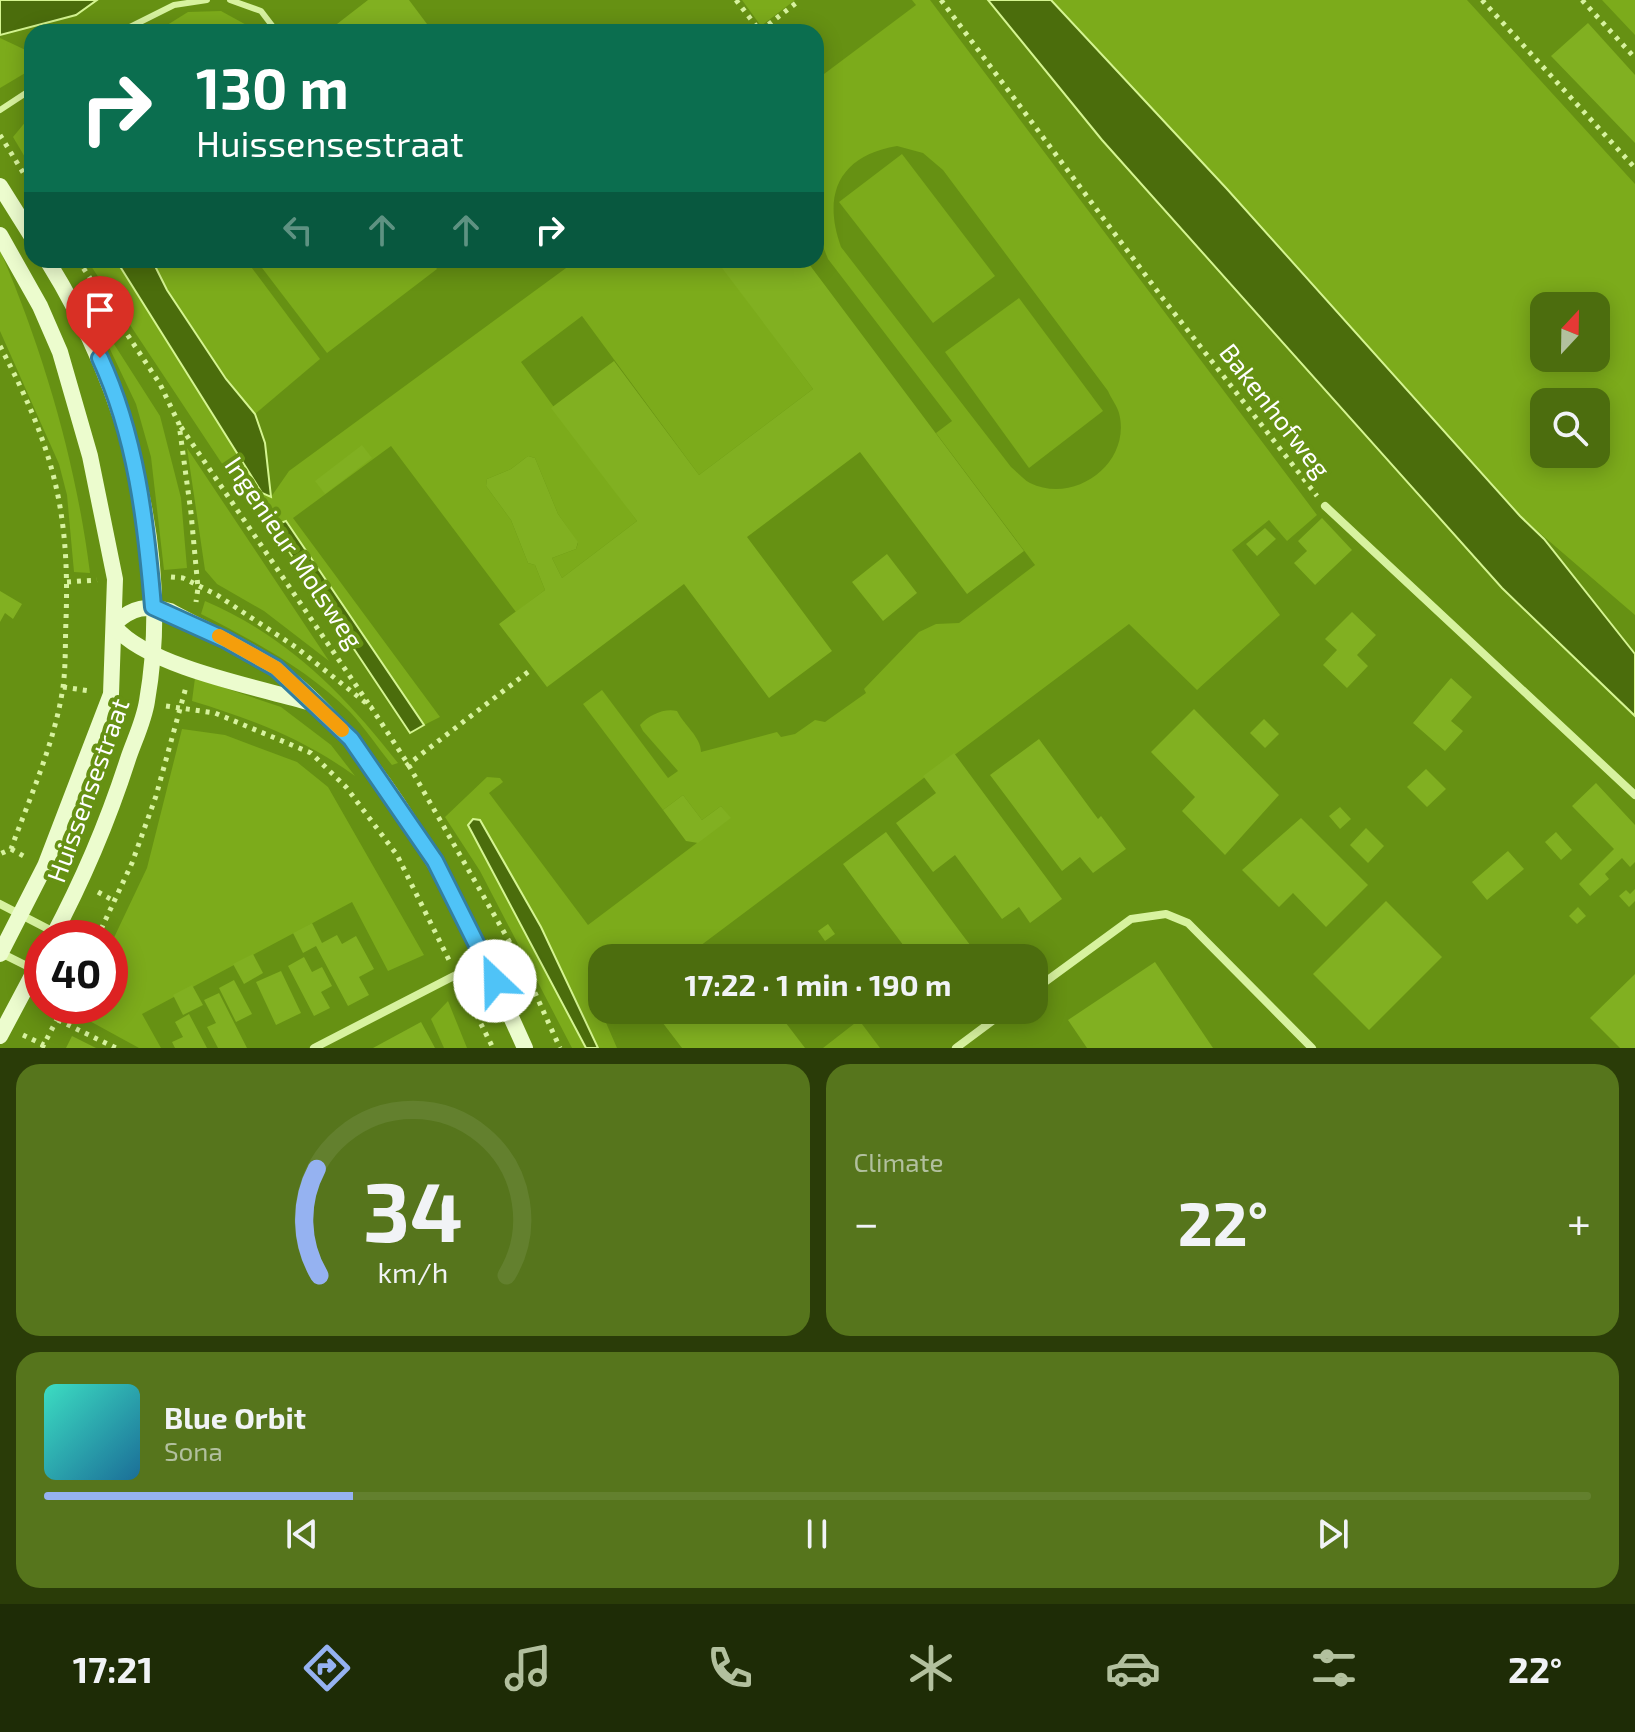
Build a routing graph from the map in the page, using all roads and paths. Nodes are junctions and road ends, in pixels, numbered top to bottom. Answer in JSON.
{"nodes":[{"id":1,"x":207,"y":0,"type":"edge"},
{"id":2,"x":230,"y":0,"type":"edge"},
{"id":3,"x":736,"y":0,"type":"edge"},
{"id":4,"x":800,"y":0,"type":"edge"},
{"id":5,"x":941,"y":0,"type":"edge"},
{"id":6,"x":1482,"y":0,"type":"edge"},
{"id":7,"x":1582,"y":0,"type":"edge"},
{"id":8,"x":136,"y":24,"type":"edge"},
{"id":9,"x":271,"y":24,"type":"edge"},
{"id":10,"x":755,"y":24,"type":"edge"},
{"id":11,"x":769,"y":24,"type":"edge"},
{"id":12,"x":1635,"y":58,"type":"edge"},
{"id":13,"x":24,"y":94,"type":"edge"},
{"id":14,"x":0,"y":110,"type":"edge"},
{"id":15,"x":0,"y":135,"type":"edge"},
{"id":16,"x":1635,"y":168,"type":"edge"},
{"id":17,"x":24,"y":174,"type":"edge"},
{"id":18,"x":0,"y":186,"type":"edge"},
{"id":19,"x":24,"y":224,"type":"edge"},
{"id":20,"x":0,"y":235,"type":"edge"},
{"id":21,"x":51,"y":268,"type":"edge"},
{"id":22,"x":0,"y":346,"type":"edge"},
{"id":23,"x":179,"y":424,"type":"dead end"},
{"id":24,"x":1325,"y":506,"type":"joint"},
{"id":25,"x":153,"y":607,"type":"junction"},
{"id":26,"x":115,"y":625,"type":"junction"},
{"id":27,"x":151,"y":654,"type":"junction"},
{"id":28,"x":528,"y":672,"type":"dead end"},
{"id":29,"x":63,"y":687,"type":"junction"},
{"id":30,"x":111,"y":694,"type":"junction"},
{"id":31,"x":147,"y":703,"type":"junction"},
{"id":32,"x":316,"y":704,"type":"junction"},
{"id":33,"x":371,"y":707,"type":"dead end"},
{"id":34,"x":381,"y":783,"type":"junction"},
{"id":35,"x":1635,"y":795,"type":"edge"},
{"id":36,"x":356,"y":800,"type":"junction"},
{"id":37,"x":0,"y":854,"type":"edge"},
{"id":38,"x":0,"y":904,"type":"edge"},
{"id":39,"x":21,"y":915,"type":"junction"},
{"id":40,"x":29,"y":920,"type":"edge"},
{"id":41,"x":62,"y":920,"type":"edge"},
{"id":42,"x":0,"y":953,"type":"edge"},
{"id":43,"x":486,"y":959,"type":"junction"},
{"id":44,"x":24,"y":960,"type":"edge"},
{"id":45,"x":456,"y":975,"type":"junction"},
{"id":46,"x":1048,"y":980,"type":"edge"},
{"id":47,"x":24,"y":992,"type":"edge"},
{"id":48,"x":56,"y":1024,"type":"edge"},
{"id":49,"x":66,"y":1024,"type":"edge"},
{"id":50,"x":988,"y":1024,"type":"edge"},
{"id":51,"x":0,"y":1036,"type":"edge"},
{"id":52,"x":42,"y":1048,"type":"edge"},
{"id":53,"x":116,"y":1048,"type":"edge"},
{"id":54,"x":314,"y":1048,"type":"edge"},
{"id":55,"x":493,"y":1048,"type":"edge"},
{"id":56,"x":525,"y":1048,"type":"edge"},
{"id":57,"x":956,"y":1048,"type":"edge"},
{"id":58,"x":1312,"y":1048,"type":"edge"}],
"edges":[{"from":1,"to":8,"type":"lane"},
{"from":2,"to":9,"type":"lane"},
{"from":3,"to":10,"type":"path"},
{"from":4,"to":11,"type":"path"},
{"from":5,"to":24,"type":"path","name":"Bakenhofweg"},
{"from":6,"to":16,"type":"path"},
{"from":7,"to":12,"type":"path"},
{"from":13,"to":14,"type":"lane"},
{"from":15,"to":17,"type":"path"},
{"from":18,"to":19,"type":"street"},
{"from":20,"to":26,"type":"street","name":"Huissensestraat"},
{"from":21,"to":25,"type":"street","name":"Huissensestraat"},
{"from":22,"to":29,"type":"path","name":"Huissensestraat"},
{"from":23,"to":33,"type":"path","name":"Ingenieur Molsweg"},
{"from":24,"to":35,"type":"street","name":"Bakenhofweg"},
{"from":25,"to":26,"type":"street"},
{"from":25,"to":27,"type":"street","name":"Huissensestraat"},
{"from":25,"to":32,"type":"street"},
{"from":26,"to":27,"type":"street"},
{"from":26,"to":30,"type":"street","name":"Huissensestraat"},
{"from":27,"to":31,"type":"street","name":"Huissensestraat"},
{"from":27,"to":32,"type":"street"},
{"from":28,"to":34,"type":"path"},
{"from":29,"to":30,"type":"path"},
{"from":29,"to":37,"type":"path","name":"Huissensestraat"},
{"from":30,"to":39,"type":"street","name":"Huissensestraat"},
{"from":31,"to":36,"type":"path"},
{"from":31,"to":41,"type":"street","name":"Huissensestraat"},
{"from":32,"to":34,"type":"street"},
{"from":34,"to":36,"type":"path"},
{"from":34,"to":43,"type":"street"},
{"from":36,"to":45,"type":"path"},
{"from":38,"to":39,"type":"street"},
{"from":39,"to":40,"type":"street"},
{"from":39,"to":42,"type":"street","name":"Huissensestraat"},
{"from":42,"to":44,"type":"street"},
{"from":43,"to":45,"type":"street"},
{"from":43,"to":56,"type":"street"},
{"from":45,"to":54,"type":"street"},
{"from":45,"to":55,"type":"path"},
{"from":46,"to":58,"type":"street"},
{"from":47,"to":51,"type":"street"},
{"from":48,"to":52,"type":"path"},
{"from":49,"to":53,"type":"path"},
{"from":50,"to":57,"type":"street"}]}
